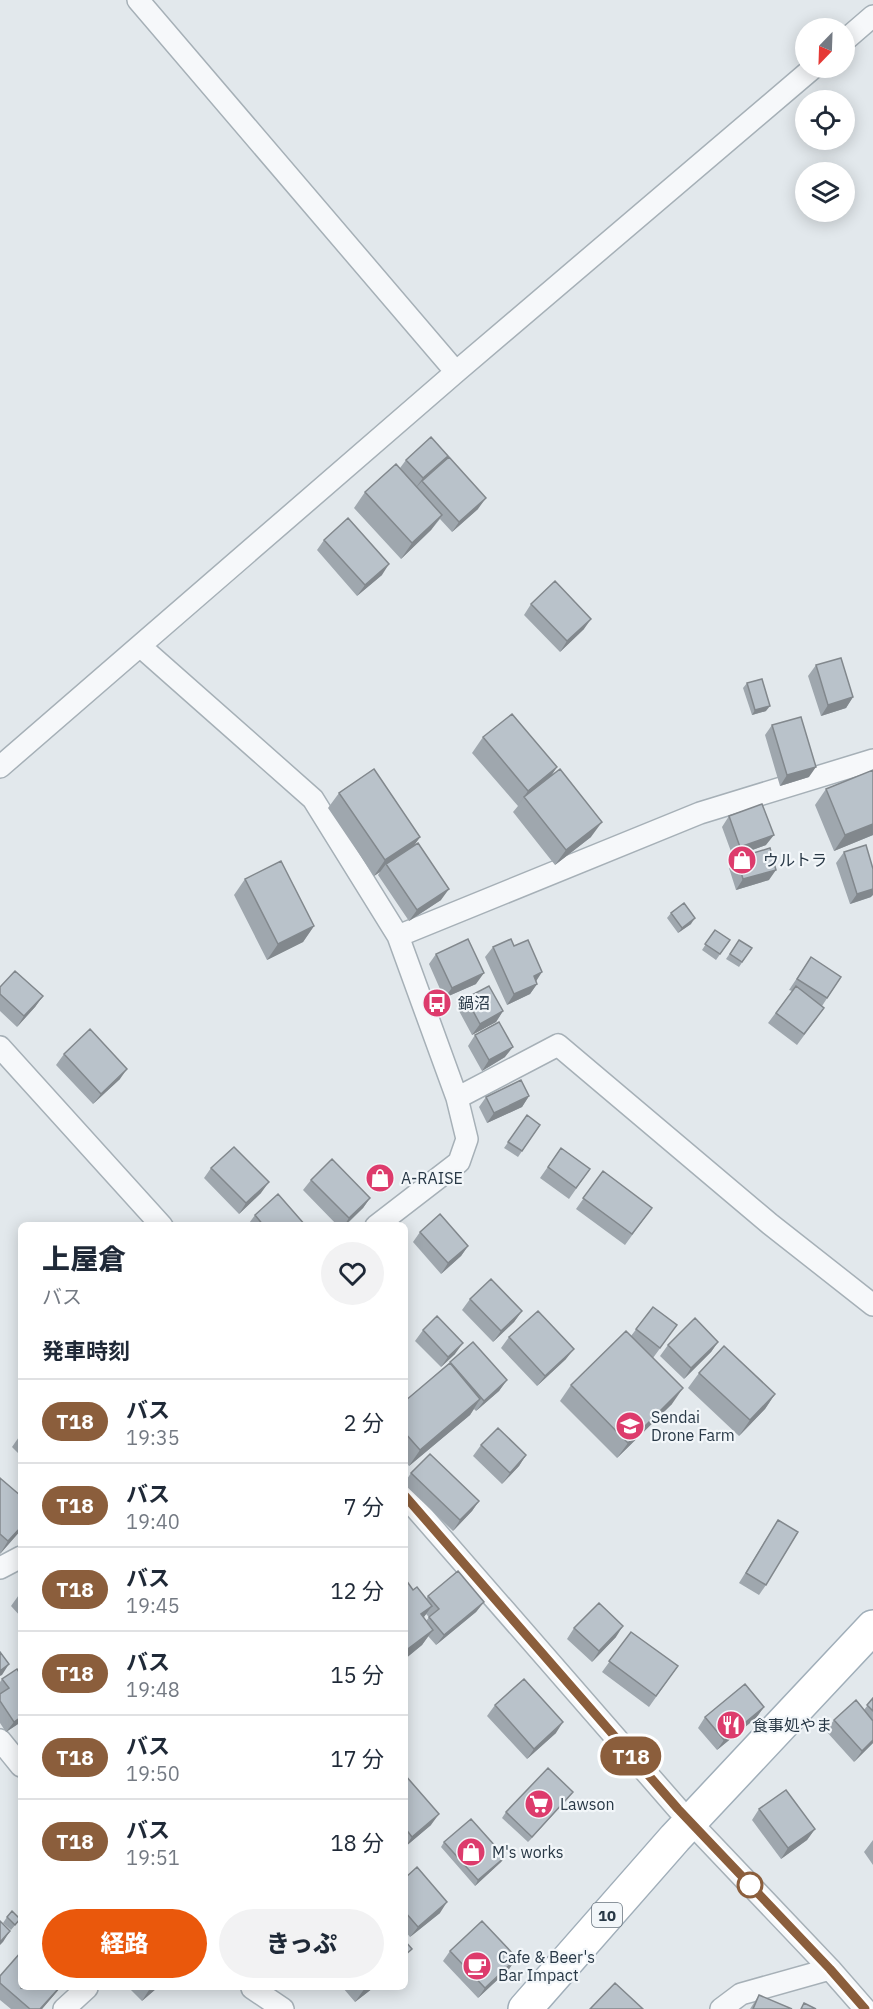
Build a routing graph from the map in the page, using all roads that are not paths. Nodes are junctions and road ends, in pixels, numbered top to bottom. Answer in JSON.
{"nodes":[{"id":1,"x":138,"y":0,"type":"edge"},
{"id":2,"x":873,"y":16,"type":"edge"},
{"id":3,"x":855,"y":32,"type":"edge"},
{"id":4,"x":801,"y":78,"type":"edge"},
{"id":5,"x":456,"y":372,"type":"junction"},
{"id":6,"x":140,"y":646,"type":"junction"},
{"id":7,"x":873,"y":760,"type":"edge"},
{"id":8,"x":0,"y":767,"type":"edge"},
{"id":9,"x":398,"y":936,"type":"junction"},
{"id":10,"x":0,"y":1047,"type":"edge"},
{"id":11,"x":458,"y":1098,"type":"junction"},
{"id":12,"x":158,"y":1222,"type":"edge"},
{"id":13,"x":381,"y":1222,"type":"edge"},
{"id":14,"x":873,"y":1305,"type":"edge"},
{"id":15,"x":408,"y":1499,"type":"edge"},
{"id":16,"x":18,"y":1559,"type":"edge"},
{"id":17,"x":0,"y":1568,"type":"edge"},
{"id":18,"x":873,"y":1627,"type":"edge"},
{"id":19,"x":0,"y":1740,"type":"edge"},
{"id":20,"x":18,"y":1762,"type":"edge"},
{"id":21,"x":691,"y":1822,"type":"junction"},
{"id":22,"x":830,"y":1969,"type":"junction"},
{"id":23,"x":85,"y":1990,"type":"edge"},
{"id":24,"x":255,"y":1990,"type":"edge"},
{"id":25,"x":64,"y":2009,"type":"edge"},
{"id":26,"x":283,"y":2009,"type":"edge"},
{"id":27,"x":525,"y":2009,"type":"edge"},
{"id":28,"x":721,"y":2009,"type":"edge"},
{"id":29,"x":865,"y":2009,"type":"edge"}],
"edges":[{"from":1,"to":5,"type":"street"},
{"from":2,"to":3,"type":"street"},
{"from":4,"to":5,"type":"street"},
{"from":5,"to":6,"type":"street"},
{"from":6,"to":8,"type":"street"},
{"from":6,"to":9,"type":"street"},
{"from":7,"to":9,"type":"street"},
{"from":9,"to":11,"type":"street"},
{"from":10,"to":12,"type":"street"},
{"from":11,"to":13,"type":"street"},
{"from":11,"to":14,"type":"street"},
{"from":15,"to":21,"type":"street"},
{"from":16,"to":17,"type":"street"},
{"from":18,"to":21,"type":"main road","number":"10"},
{"from":19,"to":20,"type":"street"},
{"from":21,"to":22,"type":"street"},
{"from":21,"to":27,"type":"main road","number":"10"},
{"from":22,"to":28,"type":"street"},
{"from":22,"to":29,"type":"street"},
{"from":23,"to":25,"type":"street"},
{"from":24,"to":26,"type":"street"}]}
